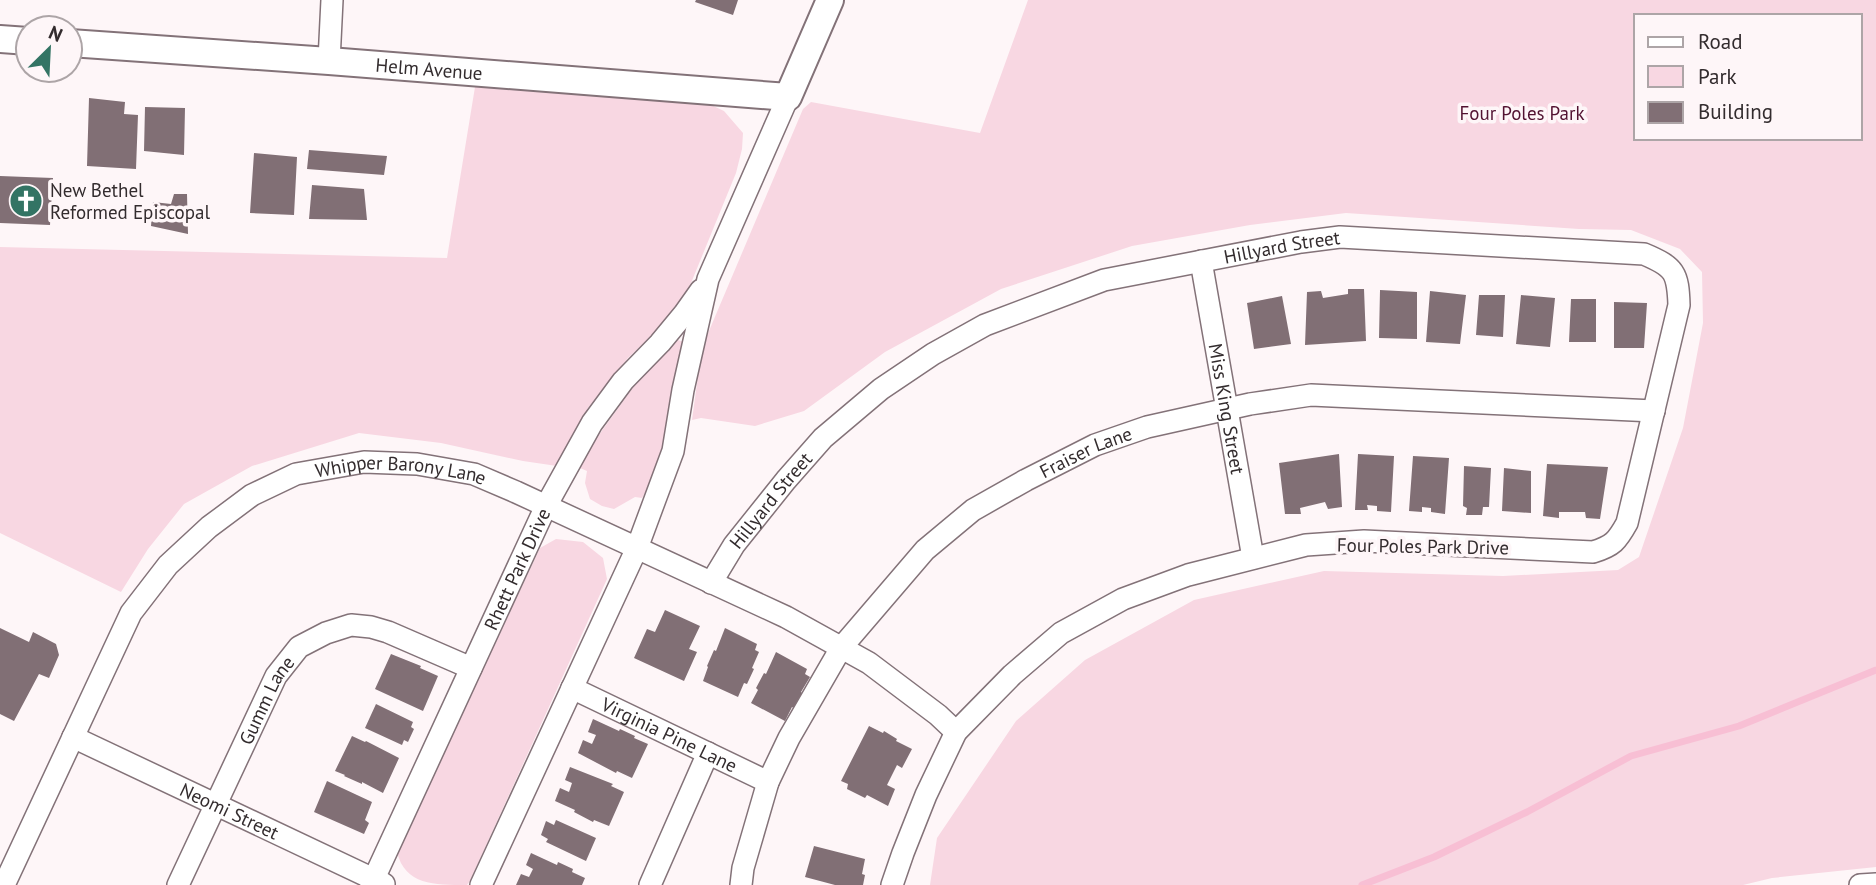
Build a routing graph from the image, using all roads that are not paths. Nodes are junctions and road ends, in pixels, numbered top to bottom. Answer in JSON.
{"nodes":[{"id":1,"x":332,"y":0,"type":"edge"},
{"id":2,"x":830,"y":0,"type":"edge"},
{"id":3,"x":84,"y":44,"type":"edge"},
{"id":4,"x":329,"y":61,"type":"junction"},
{"id":5,"x":788,"y":97,"type":"junction"},
{"id":6,"x":1201,"y":261,"type":"junction"},
{"id":7,"x":708,"y":279,"type":"junction"},
{"id":8,"x":1227,"y":408,"type":"junction"},
{"id":9,"x":1654,"y":411,"type":"junction"},
{"id":10,"x":546,"y":506,"type":"junction"},
{"id":11,"x":637,"y":548,"type":"junction"},
{"id":12,"x":1607,"y":548,"type":"joint"},
{"id":13,"x":1254,"y":558,"type":"junction"},
{"id":14,"x":711,"y":583,"type":"junction"},
{"id":15,"x":841,"y":648,"type":"junction"},
{"id":16,"x":471,"y":668,"type":"junction"},
{"id":17,"x":572,"y":688,"type":"junction"},
{"id":18,"x":956,"y":732,"type":"junction"},
{"id":19,"x":73,"y":737,"type":"junction"},
{"id":20,"x":708,"y":753,"type":"junction"},
{"id":21,"x":768,"y":782,"type":"junction"},
{"id":22,"x":216,"y":805,"type":"junction"},
{"id":23,"x":377,"y":883,"type":"edge"},
{"id":24,"x":1876,"y":884,"type":"edge"},
{"id":25,"x":4,"y":885,"type":"edge"},
{"id":26,"x":178,"y":885,"type":"edge"},
{"id":27,"x":481,"y":885,"type":"edge"},
{"id":28,"x":650,"y":885,"type":"edge"},
{"id":29,"x":741,"y":885,"type":"edge"},
{"id":30,"x":892,"y":885,"type":"edge"},
{"id":31,"x":1860,"y":885,"type":"edge"}],
"edges":[{"from":1,"to":4,"type":"street"},
{"from":2,"to":5,"type":"street"},
{"from":3,"to":4,"type":"street","name":"Helm Avenue"},
{"from":4,"to":5,"type":"street","name":"Helm Avenue"},
{"from":5,"to":7,"type":"street","name":"Rhett Park Drive"},
{"from":6,"to":8,"type":"street","name":"Miss King Street"},
{"from":6,"to":9,"type":"street","name":"Hillyard Street"},
{"from":6,"to":14,"type":"street","name":"Hillyard Street"},
{"from":7,"to":10,"type":"street","name":"Rhett Park Drive"},
{"from":7,"to":11,"type":"street","name":"Rhett Park Drive"},
{"from":8,"to":9,"type":"street","name":"Fraiser Lane"},
{"from":8,"to":13,"type":"street","name":"Miss King Street"},
{"from":8,"to":15,"type":"street","name":"Fraiser Lane"},
{"from":9,"to":12,"type":"street","name":"Hillyard Street"},
{"from":10,"to":11,"type":"street","name":"Whipper Barony Lane"},
{"from":10,"to":16,"type":"street","name":"Rhett Park Drive"},
{"from":10,"to":19,"type":"street","name":"Whipper Barony Lane"},
{"from":11,"to":14,"type":"street","name":"Whipper Barony Lane"},
{"from":11,"to":17,"type":"street","name":"Rhett Park Drive"},
{"from":12,"to":13,"type":"street","name":"Four Poles Park Drive"},
{"from":13,"to":18,"type":"street","name":"Four Poles Park Drive"},
{"from":14,"to":15,"type":"street","name":"Whipper Barony Lane"},
{"from":15,"to":18,"type":"street","name":"Whipper Barony Lane"},
{"from":15,"to":21,"type":"street","name":"Fraiser Lane"},
{"from":16,"to":22,"type":"street","name":"Gumm Lane"},
{"from":16,"to":23,"type":"street","name":"Rhett Park Drive"},
{"from":17,"to":20,"type":"street","name":"Virginia Pine Lane"},
{"from":17,"to":27,"type":"street","name":"Rhett Park Drive"},
{"from":18,"to":30,"type":"street","name":"Four Poles Park Drive"},
{"from":19,"to":22,"type":"street","name":"Neomi Street"},
{"from":19,"to":25,"type":"street","name":"Whipper Barony Lane"},
{"from":20,"to":21,"type":"street","name":"Virginia Pine Lane"},
{"from":20,"to":28,"type":"street"},
{"from":21,"to":29,"type":"street","name":"Fraiser Lane"},
{"from":22,"to":23,"type":"street","name":"Neomi Street"},
{"from":22,"to":26,"type":"street","name":"Gumm Lane"},
{"from":24,"to":31,"type":"street"}]}
